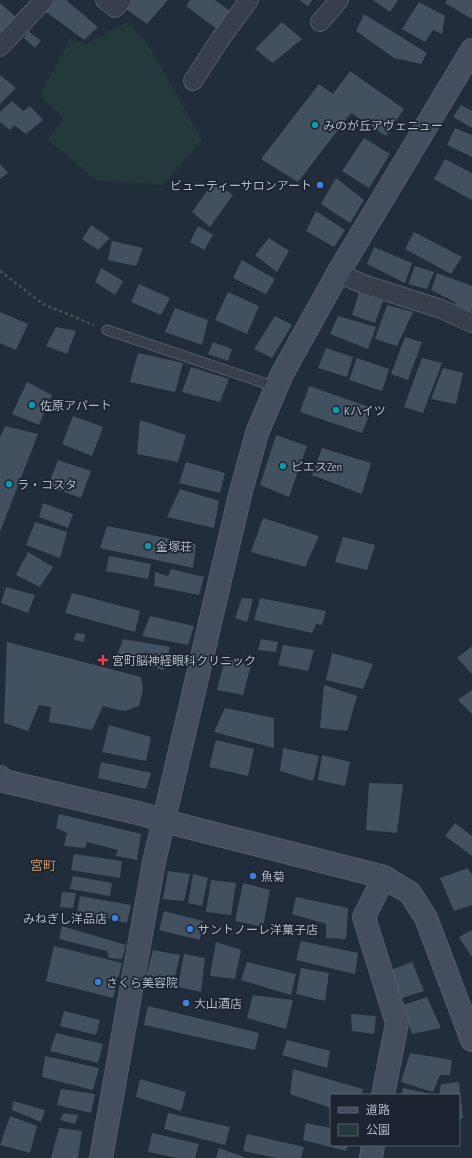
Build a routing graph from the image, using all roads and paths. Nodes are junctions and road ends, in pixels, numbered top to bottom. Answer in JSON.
{"nodes":[{"id":1,"x":44,"y":0,"type":"edge"},
{"id":2,"x":105,"y":0,"type":"edge"},
{"id":3,"x":122,"y":0,"type":"edge"},
{"id":4,"x":249,"y":0,"type":"edge"},
{"id":5,"x":339,"y":0,"type":"edge"},
{"id":6,"x":320,"y":22,"type":"dead end"},
{"id":7,"x":0,"y":47,"type":"edge"},
{"id":8,"x":472,"y":50,"type":"edge"},
{"id":9,"x":193,"y":81,"type":"dead end"},
{"id":10,"x":0,"y":270,"type":"edge"},
{"id":11,"x":338,"y":273,"type":"junction"},
{"id":12,"x":472,"y":323,"type":"edge"},
{"id":13,"x":107,"y":330,"type":"joint"},
{"id":14,"x":276,"y":387,"type":"junction"},
{"id":15,"x":0,"y":777,"type":"edge"},
{"id":16,"x":164,"y":821,"type":"junction"},
{"id":17,"x":384,"y":877,"type":"junction"},
{"id":18,"x":472,"y":1040,"type":"edge"},
{"id":19,"x":383,"y":1094,"type":"edge"},
{"id":20,"x":373,"y":1146,"type":"edge"},
{"id":21,"x":101,"y":1158,"type":"edge"},
{"id":22,"x":371,"y":1158,"type":"edge"}],
"edges":[{"from":1,"to":7,"type":"street"},
{"from":2,"to":3,"type":"street"},
{"from":4,"to":9,"type":"street"},
{"from":5,"to":6,"type":"street"},
{"from":8,"to":11,"type":"street"},
{"from":10,"to":13,"type":"path"},
{"from":11,"to":12,"type":"street"},
{"from":11,"to":14,"type":"street"},
{"from":13,"to":14,"type":"lane"},
{"from":14,"to":16,"type":"street"},
{"from":15,"to":16,"type":"street"},
{"from":16,"to":17,"type":"street"},
{"from":16,"to":21,"type":"street"},
{"from":17,"to":18,"type":"street"},
{"from":17,"to":19,"type":"street"},
{"from":20,"to":22,"type":"street"}]}
